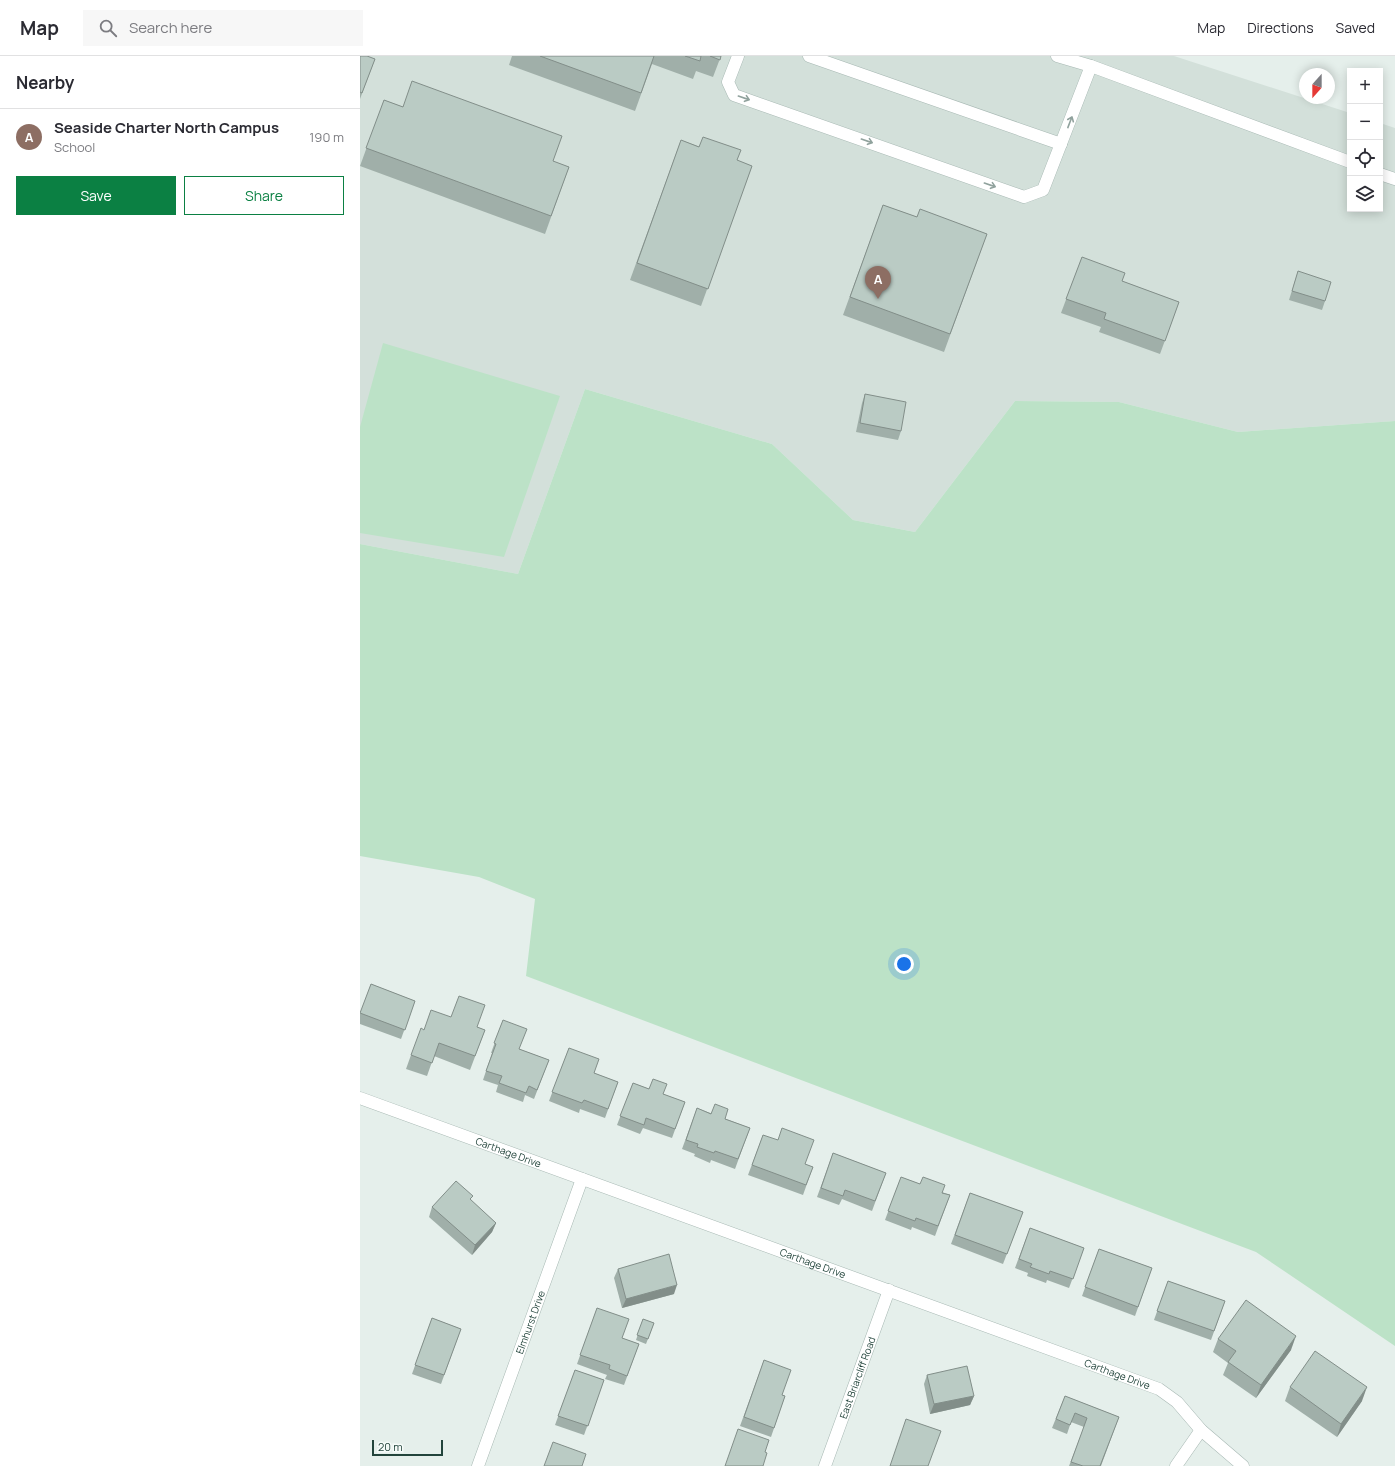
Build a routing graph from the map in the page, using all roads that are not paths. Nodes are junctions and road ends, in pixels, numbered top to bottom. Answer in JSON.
{"nodes":[{"id":1,"x":738,"y":56,"type":"edge"},
{"id":2,"x":809,"y":56,"type":"edge"},
{"id":3,"x":1057,"y":56,"type":"edge"},
{"id":4,"x":1091,"y":66,"type":"junction"},
{"id":5,"x":1061,"y":144,"type":"junction"},
{"id":6,"x":1347,"y":161,"type":"edge"},
{"id":7,"x":1383,"y":175,"type":"edge"},
{"id":8,"x":1395,"y":179,"type":"edge"},
{"id":9,"x":360,"y":1098,"type":"edge"},
{"id":10,"x":582,"y":1179,"type":"junction"},
{"id":11,"x":889,"y":1290,"type":"junction"},
{"id":12,"x":1201,"y":1430,"type":"junction"},
{"id":13,"x":478,"y":1466,"type":"edge"},
{"id":14,"x":825,"y":1466,"type":"edge"},
{"id":15,"x":1176,"y":1466,"type":"edge"},
{"id":16,"x":1243,"y":1466,"type":"edge"}],
"edges":[{"from":1,"to":5,"type":"street","one_way":true},
{"from":2,"to":5,"type":"street"},
{"from":3,"to":4,"type":"street"},
{"from":5,"to":4,"type":"street","one_way":true},
{"from":4,"to":6,"type":"street"},
{"from":7,"to":8,"type":"street"},
{"from":9,"to":10,"type":"street","name":"Carthage Drive"},
{"from":10,"to":11,"type":"street","name":"Carthage Drive"},
{"from":10,"to":13,"type":"street","name":"Elmhurst Drive"},
{"from":11,"to":12,"type":"street","name":"Carthage Drive"},
{"from":11,"to":14,"type":"street","name":"East Briarcliff Road"},
{"from":12,"to":15,"type":"street"},
{"from":12,"to":16,"type":"street","name":"Carthage Drive"}]}
